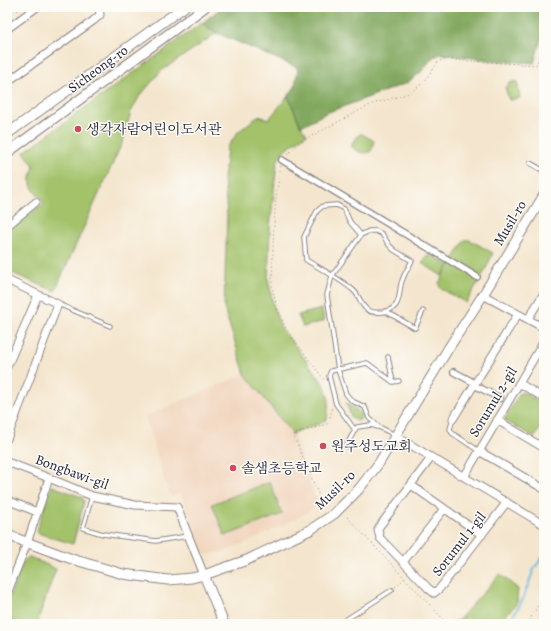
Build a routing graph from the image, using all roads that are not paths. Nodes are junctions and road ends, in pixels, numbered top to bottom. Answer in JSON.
{"nodes":[{"id":1,"x":37,"y":7,"type":"edge"},
{"id":2,"x":99,"y":7,"type":"edge"},
{"id":3,"x":184,"y":7,"type":"edge"},
{"id":4,"x":205,"y":7,"type":"edge"},
{"id":5,"x":7,"y":28,"type":"edge"},
{"id":6,"x":7,"y":82,"type":"edge"},
{"id":7,"x":8,"y":131,"type":"edge"},
{"id":8,"x":7,"y":153,"type":"edge"},
{"id":9,"x":282,"y":160,"type":"road end"},
{"id":10,"x":530,"y":163,"type":"dead end"},
{"id":11,"x":544,"y":171,"type":"edge"},
{"id":12,"x":544,"y":195,"type":"edge"},
{"id":13,"x":36,"y":202,"type":"dead end"},
{"id":14,"x":7,"y":226,"type":"edge"},
{"id":15,"x":362,"y":235,"type":"junction"},
{"id":16,"x":332,"y":276,"type":"junction"},
{"id":17,"x":477,"y":277,"type":"dead end"},
{"id":18,"x":7,"y":280,"type":"edge"},
{"id":19,"x":544,"y":293,"type":"edge"},
{"id":20,"x":38,"y":295,"type":"junction"},
{"id":21,"x":483,"y":295,"type":"junction"},
{"id":22,"x":58,"y":304,"type":"junction"},
{"id":23,"x":424,"y":311,"type":"dead end"},
{"id":24,"x":385,"y":312,"type":"junction"},
{"id":25,"x":518,"y":314,"type":"junction"},
{"id":26,"x":528,"y":319,"type":"junction"},
{"id":27,"x":110,"y":326,"type":"dead end"},
{"id":28,"x":544,"y":328,"type":"edge"},
{"id":29,"x":544,"y":341,"type":"edge"},
{"id":30,"x":541,"y":355,"type":"edge"},
{"id":31,"x":388,"y":357,"type":"dead end"},
{"id":32,"x":7,"y":366,"type":"edge"},
{"id":33,"x":338,"y":370,"type":"junction"},
{"id":34,"x":454,"y":372,"type":"dead end"},
{"id":35,"x":399,"y":381,"type":"dead end"},
{"id":36,"x":471,"y":381,"type":"dead end"},
{"id":37,"x":393,"y":382,"type":"junction"},
{"id":38,"x":519,"y":383,"type":"junction"},
{"id":39,"x":478,"y":386,"type":"dead end"},
{"id":40,"x":500,"y":398,"type":"dead end"},
{"id":41,"x":544,"y":398,"type":"edge"},
{"id":42,"x":453,"y":419,"type":"joint"},
{"id":43,"x":497,"y":420,"type":"junction"},
{"id":44,"x":379,"y":427,"type":"junction"},
{"id":45,"x":355,"y":430,"type":"junction"},
{"id":46,"x":396,"y":436,"type":"junction"},
{"id":47,"x":7,"y":439,"type":"edge"},
{"id":48,"x":346,"y":446,"type":"dead end"},
{"id":49,"x":544,"y":448,"type":"edge"},
{"id":50,"x":479,"y":451,"type":"junction"},
{"id":51,"x":431,"y":458,"type":"junction"},
{"id":52,"x":7,"y":462,"type":"edge"},
{"id":53,"x":464,"y":477,"type":"junction"},
{"id":54,"x":49,"y":478,"type":"junction"},
{"id":55,"x":411,"y":485,"type":"junction"},
{"id":56,"x":544,"y":489,"type":"edge"},
{"id":57,"x":92,"y":496,"type":"junction"},
{"id":58,"x":7,"y":500,"type":"edge"},
{"id":59,"x":507,"y":502,"type":"junction"},
{"id":60,"x":444,"y":509,"type":"junction"},
{"id":61,"x":38,"y":512,"type":"junction"},
{"id":62,"x":544,"y":525,"type":"edge"},
{"id":63,"x":7,"y":535,"type":"edge"},
{"id":64,"x":482,"y":535,"type":"junction"},
{"id":65,"x":188,"y":536,"type":"junction"},
{"id":66,"x":27,"y":543,"type":"junction"},
{"id":67,"x":403,"y":562,"type":"junction"},
{"id":68,"x":204,"y":575,"type":"junction"},
{"id":69,"x":10,"y":580,"type":"edge"},
{"id":70,"x":392,"y":590,"type":"road end"},
{"id":71,"x":7,"y":594,"type":"edge"},
{"id":72,"x":224,"y":624,"type":"edge"},
{"id":73,"x":339,"y":624,"type":"edge"}],
"edges":[{"from":1,"to":5,"type":"street"},
{"from":2,"to":6,"type":"street"},
{"from":3,"to":7,"type":"street","name":"Sicheong-ro"},
{"from":4,"to":8,"type":"street","name":"Sicheong-ro"},
{"from":9,"to":17,"type":"street"},
{"from":10,"to":11,"type":"lane"},
{"from":12,"to":21,"type":"street","name":"Musil-ro"},
{"from":13,"to":14,"type":"street"},
{"from":15,"to":16,"type":"lane"},
{"from":15,"to":16,"type":"lane"},
{"from":15,"to":24,"type":"lane"},
{"from":16,"to":24,"type":"lane"},
{"from":16,"to":33,"type":"lane"},
{"from":18,"to":20,"type":"street"},
{"from":19,"to":26,"type":"street"},
{"from":20,"to":22,"type":"street"},
{"from":20,"to":32,"type":"street"},
{"from":21,"to":25,"type":"street"},
{"from":21,"to":46,"type":"street","name":"Musil-ro"},
{"from":22,"to":27,"type":"lane"},
{"from":22,"to":47,"type":"street"},
{"from":23,"to":24,"type":"lane"},
{"from":25,"to":26,"type":"street"},
{"from":25,"to":42,"type":"street"},
{"from":26,"to":28,"type":"street"},
{"from":29,"to":30,"type":"street","name":"Sorumul 2-gil"},
{"from":30,"to":38,"type":"street","name":"Sorumul 2-gil"},
{"from":31,"to":37,"type":"lane"},
{"from":33,"to":37,"type":"lane"},
{"from":33,"to":44,"type":"lane"},
{"from":33,"to":45,"type":"lane"},
{"from":34,"to":36,"type":"street"},
{"from":35,"to":37,"type":"lane"},
{"from":38,"to":41,"type":"street"},
{"from":38,"to":43,"type":"street","name":"Sorumul 2-gil"},
{"from":39,"to":40,"type":"street"},
{"from":42,"to":50,"type":"lane"},
{"from":43,"to":49,"type":"street"},
{"from":43,"to":50,"type":"street","name":"Sorumul 2-gil"},
{"from":44,"to":45,"type":"lane"},
{"from":44,"to":46,"type":"lane"},
{"from":45,"to":48,"type":"lane"},
{"from":46,"to":51,"type":"street"},
{"from":46,"to":68,"type":"street","name":"Musil-ro"},
{"from":50,"to":53,"type":"street","name":"Sorumul 2-gil"},
{"from":50,"to":56,"type":"street"},
{"from":51,"to":53,"type":"street"},
{"from":51,"to":55,"type":"street","name":"Sorumul 1-gil"},
{"from":52,"to":54,"type":"street","name":"Bongbawi-gil"},
{"from":53,"to":59,"type":"street"},
{"from":54,"to":57,"type":"street","name":"Bongbawi-gil"},
{"from":54,"to":61,"type":"street"},
{"from":55,"to":60,"type":"street"},
{"from":55,"to":67,"type":"street","name":"Sorumul 1-gil"},
{"from":57,"to":65,"type":"street","name":"Bongbawi-gil"},
{"from":57,"to":65,"type":"lane"},
{"from":58,"to":61,"type":"street"},
{"from":59,"to":62,"type":"street"},
{"from":59,"to":64,"type":"street","name":"Sorumul 1-gil"},
{"from":60,"to":64,"type":"street"},
{"from":60,"to":67,"type":"street"},
{"from":61,"to":66,"type":"street"},
{"from":63,"to":66,"type":"street","name":"Musil-ro"},
{"from":64,"to":67,"type":"street","name":"Sorumul 1-gil"},
{"from":65,"to":68,"type":"street","name":"Bongbawi-gil"},
{"from":66,"to":68,"type":"street","name":"Musil-ro"},
{"from":66,"to":69,"type":"street"},
{"from":68,"to":72,"type":"street"},
{"from":69,"to":71,"type":"street"},
{"from":70,"to":73,"type":"lane"}]}
